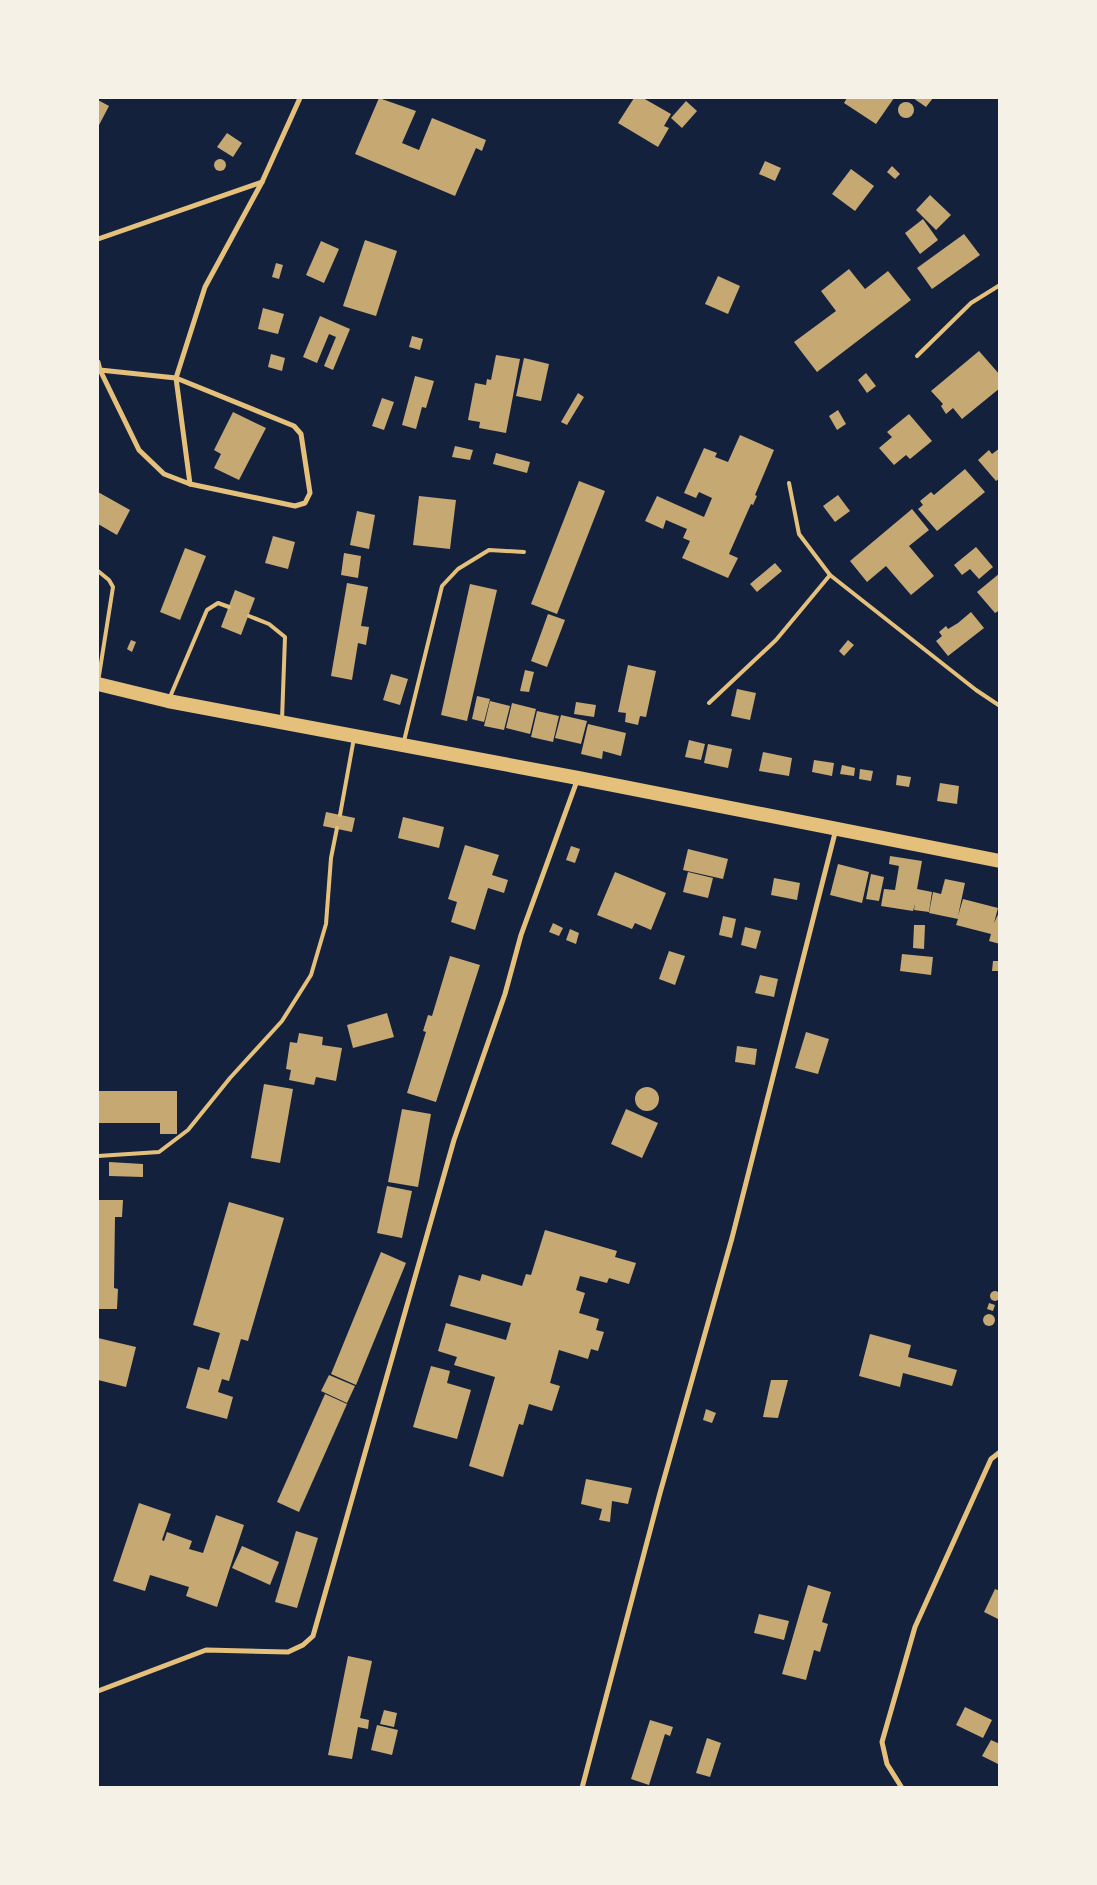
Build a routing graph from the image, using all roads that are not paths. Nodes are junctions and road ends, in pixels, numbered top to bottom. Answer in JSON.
{"nodes":[{"id":1,"x":300,"y":98,"type":"edge"},
{"id":2,"x":262,"y":182,"type":"junction"},
{"id":3,"x":98,"y":239,"type":"edge"},
{"id":4,"x":1000,"y":285,"type":"edge"},
{"id":5,"x":917,"y":356,"type":"dead end"},
{"id":6,"x":98,"y":362,"type":"edge"},
{"id":7,"x":99,"y":370,"type":"edge"},
{"id":8,"x":176,"y":378,"type":"junction"},
{"id":9,"x":789,"y":483,"type":"dead end"},
{"id":10,"x":190,"y":484,"type":"junction"},
{"id":11,"x":524,"y":552,"type":"dead end"},
{"id":12,"x":98,"y":571,"type":"edge"},
{"id":13,"x":830,"y":575,"type":"junction"},
{"id":14,"x":229,"y":607,"type":"dead end"},
{"id":15,"x":249,"y":616,"type":"dead end"},
{"id":16,"x":98,"y":683,"type":"edge"},
{"id":17,"x":168,"y":701,"type":"junction"},
{"id":18,"x":709,"y":703,"type":"dead end"},
{"id":19,"x":1000,"y":706,"type":"edge"},
{"id":20,"x":282,"y":722,"type":"junction"},
{"id":21,"x":355,"y":736,"type":"junction"},
{"id":22,"x":403,"y":746,"type":"junction"},
{"id":23,"x":578,"y":778,"type":"junction"},
{"id":24,"x":340,"y":815,"type":"dead end"},
{"id":25,"x":337,"y":828,"type":"dead end"},
{"id":26,"x":836,"y":828,"type":"junction"},
{"id":27,"x":1000,"y":861,"type":"edge"},
{"id":28,"x":98,"y":1156,"type":"edge"},
{"id":29,"x":1000,"y":1452,"type":"edge"},
{"id":30,"x":98,"y":1691,"type":"edge"},
{"id":31,"x":582,"y":1788,"type":"edge"},
{"id":32,"x":902,"y":1788,"type":"edge"}],
"edges":[{"from":1,"to":2,"type":"street"},
{"from":2,"to":3,"type":"street"},
{"from":2,"to":8,"type":"street"},
{"from":4,"to":5,"type":"lane"},
{"from":6,"to":7,"type":"street"},
{"from":7,"to":8,"type":"street"},
{"from":7,"to":10,"type":"street"},
{"from":8,"to":10,"type":"street"},
{"from":8,"to":10,"type":"street"},
{"from":9,"to":13,"type":"lane"},
{"from":11,"to":22,"type":"lane"},
{"from":12,"to":16,"type":"lane"},
{"from":13,"to":18,"type":"lane"},
{"from":13,"to":19,"type":"lane"},
{"from":14,"to":17,"type":"lane"},
{"from":15,"to":20,"type":"lane"},
{"from":16,"to":17,"type":"highway"},
{"from":17,"to":20,"type":"highway"},
{"from":20,"to":21,"type":"highway"},
{"from":21,"to":22,"type":"highway"},
{"from":21,"to":24,"type":"lane"},
{"from":22,"to":23,"type":"highway"},
{"from":23,"to":26,"type":"highway"},
{"from":23,"to":30,"type":"street"},
{"from":25,"to":28,"type":"lane"},
{"from":26,"to":27,"type":"highway"},
{"from":26,"to":31,"type":"street"},
{"from":29,"to":32,"type":"street"}]}
